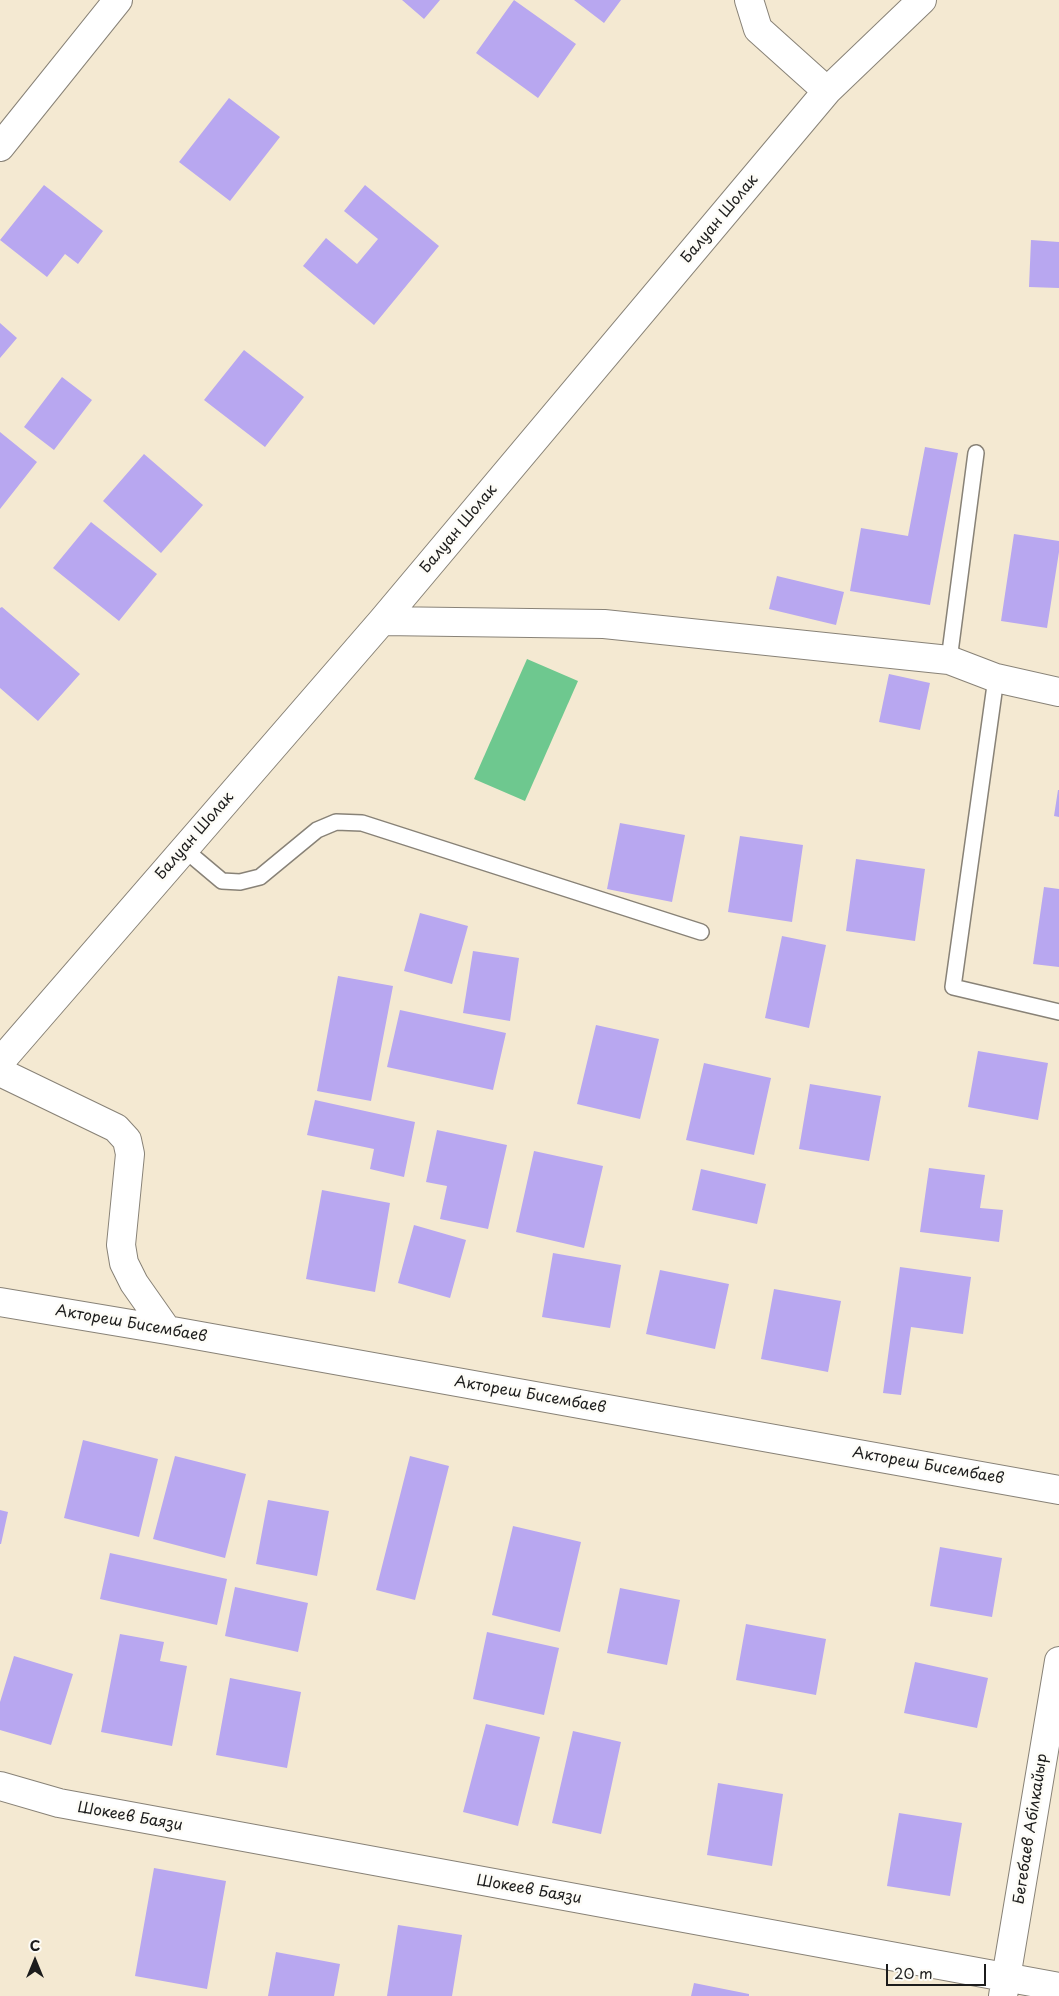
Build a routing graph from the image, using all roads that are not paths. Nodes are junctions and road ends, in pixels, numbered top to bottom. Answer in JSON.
{"nodes":[{"id":1,"x":118,"y":0,"type":"edge"},
{"id":2,"x":748,"y":0,"type":"edge"},
{"id":3,"x":922,"y":0,"type":"edge"},
{"id":4,"x":827,"y":91,"type":"junction"},
{"id":5,"x":0,"y":147,"type":"edge"},
{"id":6,"x":976,"y":453,"type":"dead end"},
{"id":7,"x":382,"y":621,"type":"junction"},
{"id":8,"x":949,"y":660,"type":"junction"},
{"id":9,"x":996,"y":678,"type":"junction"},
{"id":10,"x":1059,"y":692,"type":"edge"},
{"id":11,"x":184,"y":848,"type":"junction"},
{"id":12,"x":701,"y":932,"type":"dead end"},
{"id":13,"x":1059,"y":1012,"type":"edge"},
{"id":14,"x":0,"y":1062,"type":"edge"},
{"id":15,"x":0,"y":1072,"type":"edge"},
{"id":16,"x":0,"y":1302,"type":"edge"},
{"id":17,"x":167,"y":1330,"type":"junction"},
{"id":18,"x":1059,"y":1490,"type":"edge"},
{"id":19,"x":1059,"y":1661,"type":"edge"},
{"id":20,"x":0,"y":1786,"type":"edge"},
{"id":21,"x":1005,"y":1987,"type":"edge"},
{"id":22,"x":1059,"y":1987,"type":"edge"}],
"edges":[{"from":1,"to":5,"type":"street"},
{"from":2,"to":4,"type":"street"},
{"from":3,"to":4,"type":"street","name":"Балуан Шолак"},
{"from":4,"to":7,"type":"street","name":"Балуан Шолак"},
{"from":6,"to":8,"type":"lane"},
{"from":7,"to":8,"type":"street"},
{"from":7,"to":11,"type":"street","name":"Балуан Шолак"},
{"from":8,"to":9,"type":"street"},
{"from":9,"to":10,"type":"street"},
{"from":9,"to":13,"type":"lane"},
{"from":11,"to":12,"type":"lane"},
{"from":11,"to":14,"type":"street","name":"Балуан Шолак"},
{"from":15,"to":17,"type":"street"},
{"from":16,"to":17,"type":"street","name":"Актореш Бисембаев"},
{"from":17,"to":18,"type":"street","name":"Актореш Бисембаев"},
{"from":19,"to":21,"type":"street","name":"Бегебаев Абілкайыр"},
{"from":20,"to":21,"type":"street","name":"Шокеев Баязи"},
{"from":21,"to":22,"type":"street","name":"Шокеев Баязи"}]}
